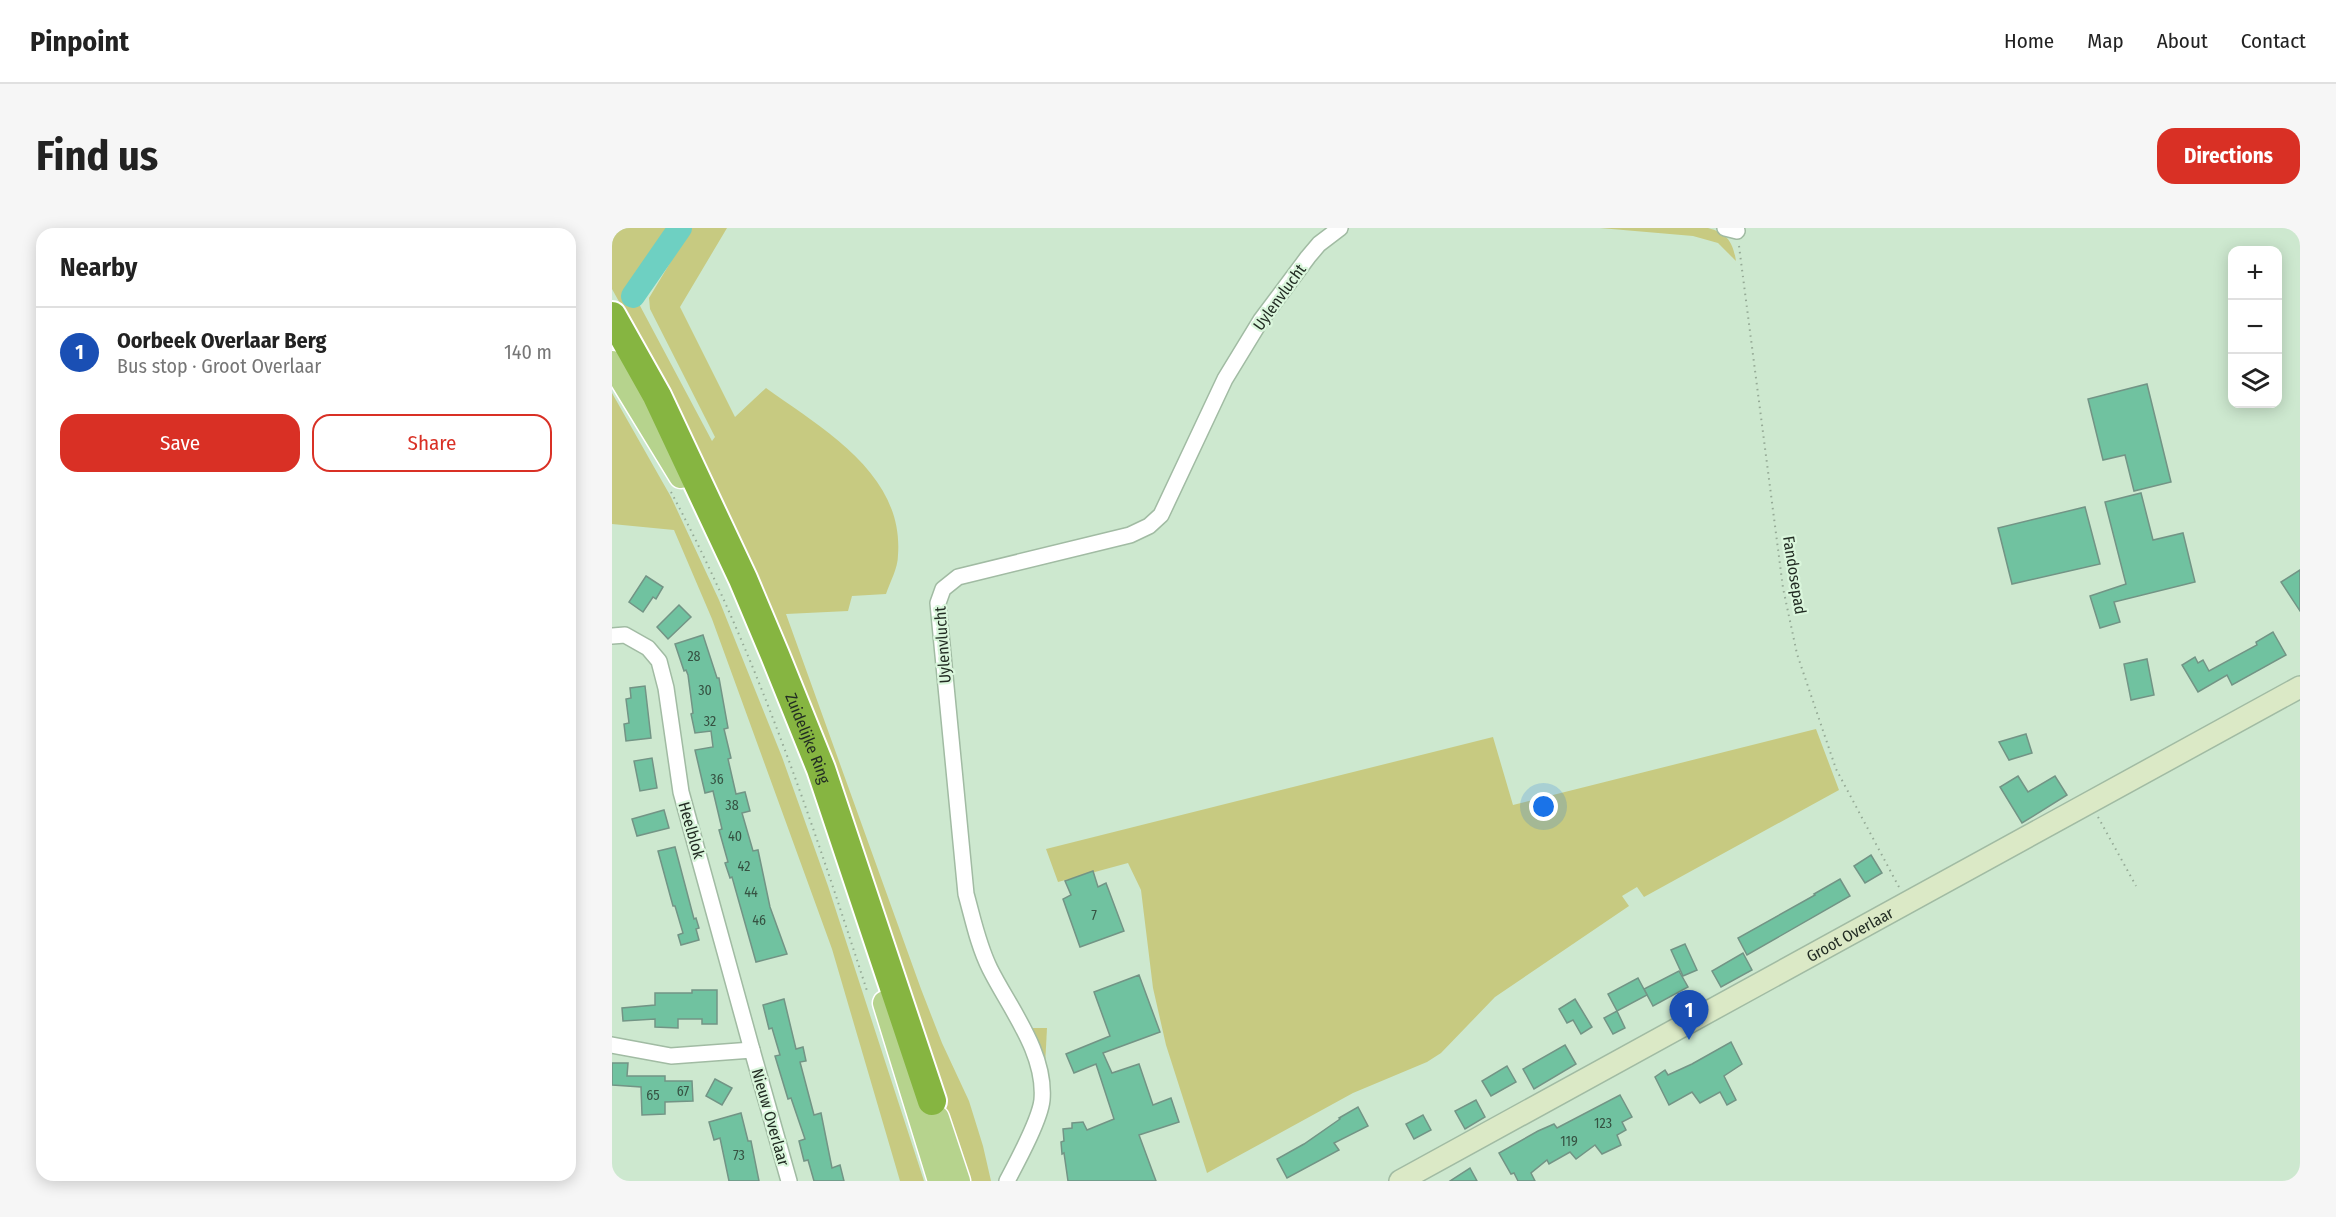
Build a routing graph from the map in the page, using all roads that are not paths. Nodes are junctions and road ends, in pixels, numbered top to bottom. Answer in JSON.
{"nodes":[{"id":1,"x":1340,"y":228,"type":"edge"},
{"id":2,"x":614,"y":316,"type":"edge"},
{"id":3,"x":612,"y":363,"type":"edge"},
{"id":4,"x":612,"y":636,"type":"edge"},
{"id":5,"x":2300,"y":687,"type":"edge"},
{"id":6,"x":612,"y":1045,"type":"edge"},
{"id":7,"x":752,"y":1050,"type":"junction"},
{"id":8,"x":932,"y":1101,"type":"joint"},
{"id":9,"x":789,"y":1181,"type":"edge"},
{"id":10,"x":940,"y":1181,"type":"edge"},
{"id":11,"x":958,"y":1181,"type":"edge"},
{"id":12,"x":1007,"y":1181,"type":"edge"},
{"id":13,"x":1400,"y":1181,"type":"edge"}],
"edges":[{"from":1,"to":12,"type":"street","name":"Uylenvlucht"},
{"from":2,"to":8,"type":"highway","name":"Zuidelijke Ring"},
{"from":3,"to":10,"type":"main road","name":"Zuidelijke Ring"},
{"from":4,"to":7,"type":"street","name":"Heelblok"},
{"from":5,"to":13,"type":"main road","name":"Groot Overlaar"},
{"from":6,"to":7,"type":"street","name":"Nieuw Overlaar"},
{"from":7,"to":9,"type":"street","name":"Nieuw Overlaar"},
{"from":8,"to":11,"type":"main road","name":"Zuidelijke Ring"}]}
